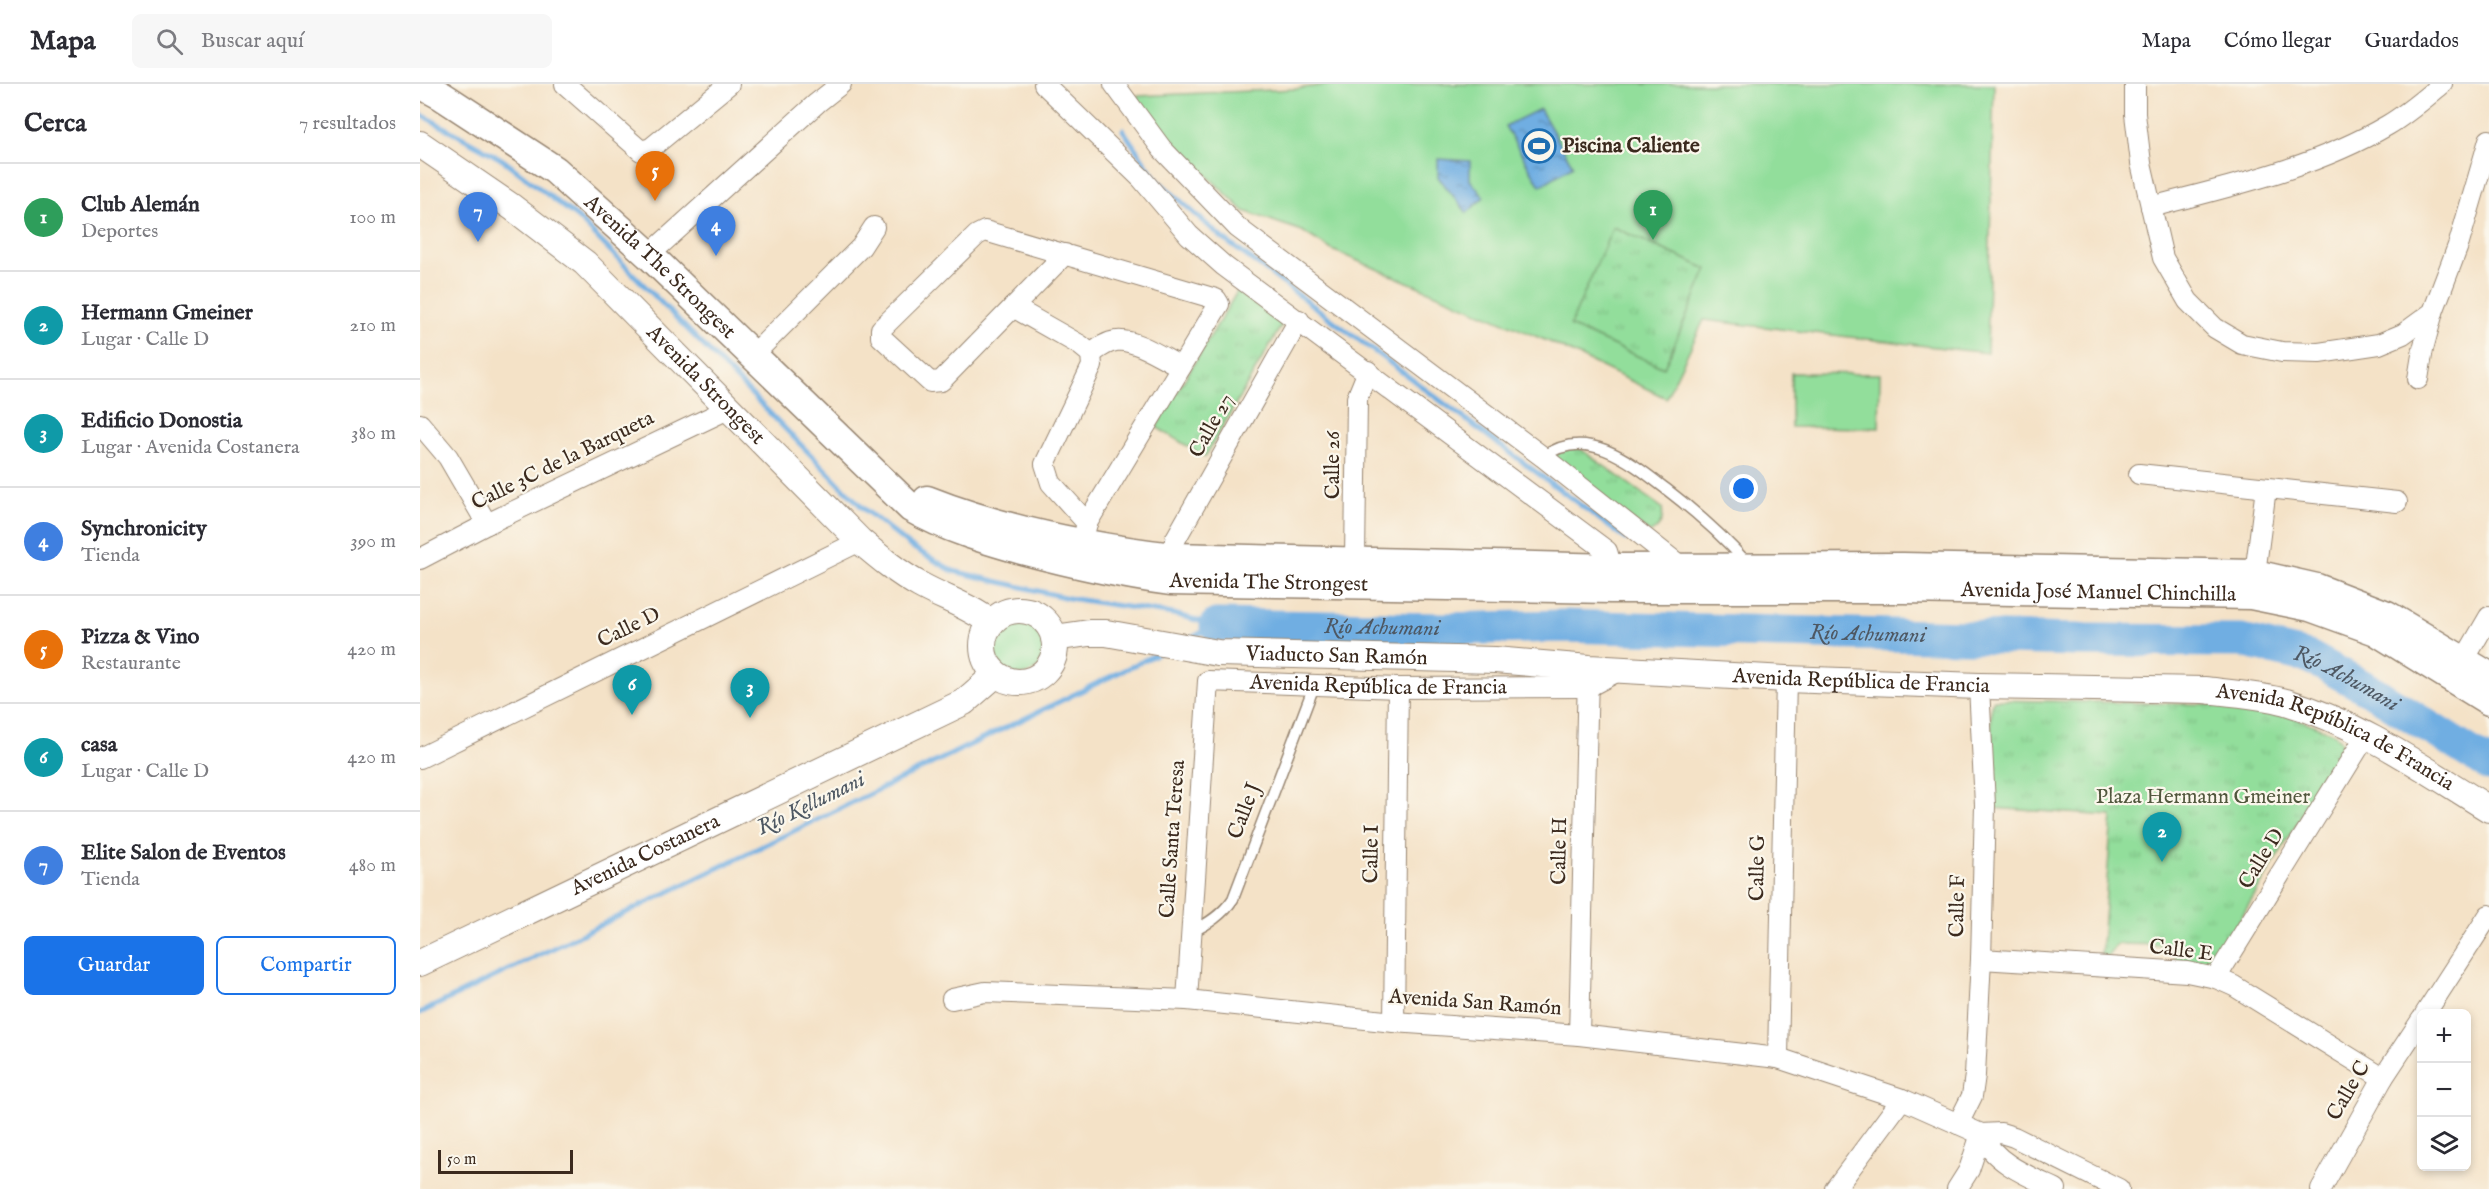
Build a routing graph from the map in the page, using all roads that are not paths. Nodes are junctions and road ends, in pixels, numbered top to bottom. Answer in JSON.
{"nodes":[{"id":1,"x":420,"y":84,"type":"edge"},
{"id":2,"x":565,"y":84,"type":"edge"},
{"id":3,"x":729,"y":84,"type":"edge"},
{"id":4,"x":841,"y":84,"type":"edge"},
{"id":5,"x":1044,"y":84,"type":"edge"},
{"id":6,"x":1114,"y":84,"type":"edge"},
{"id":7,"x":2135,"y":84,"type":"edge"},
{"id":8,"x":2442,"y":84,"type":"edge"},
{"id":9,"x":2489,"y":140,"type":"edge"},
{"id":10,"x":420,"y":144,"type":"edge"},
{"id":11,"x":2151,"y":207,"type":"junction"},
{"id":12,"x":874,"y":227,"type":"dead end"},
{"id":13,"x":1065,"y":254,"type":"junction"},
{"id":14,"x":649,"y":255,"type":"junction"},
{"id":15,"x":1013,"y":307,"type":"junction"},
{"id":16,"x":2433,"y":312,"type":"junction"},
{"id":17,"x":1299,"y":320,"type":"junction"},
{"id":18,"x":1091,"y":354,"type":"junction"},
{"id":19,"x":753,"y":355,"type":"junction"},
{"id":20,"x":1181,"y":367,"type":"junction"},
{"id":21,"x":1368,"y":371,"type":"junction"},
{"id":22,"x":2418,"y":379,"type":"dead end"},
{"id":23,"x":728,"y":409,"type":"junction"},
{"id":24,"x":420,"y":424,"type":"edge"},
{"id":25,"x":1543,"y":458,"type":"junction"},
{"id":26,"x":2139,"y":474,"type":"dead end"},
{"id":27,"x":2266,"y":488,"type":"junction"},
{"id":28,"x":2397,"y":502,"type":"dead end"},
{"id":29,"x":487,"y":524,"type":"junction"},
{"id":30,"x":860,"y":540,"type":"junction"},
{"id":31,"x":1083,"y":544,"type":"junction"},
{"id":32,"x":420,"y":559,"type":"edge"},
{"id":33,"x":1750,"y":567,"type":"junction"},
{"id":34,"x":1172,"y":569,"type":"junction"},
{"id":35,"x":1355,"y":572,"type":"junction"},
{"id":36,"x":1612,"y":578,"type":"junction"},
{"id":37,"x":1903,"y":578,"type":"junction"},
{"id":38,"x":1683,"y":579,"type":"junction"},
{"id":39,"x":2253,"y":584,"type":"junction"},
{"id":40,"x":2489,"y":617,"type":"edge"},
{"id":41,"x":991,"y":623,"type":"junction"},
{"id":42,"x":1054,"y":638,"type":"junction"},
{"id":43,"x":1620,"y":670,"type":"joint"},
{"id":44,"x":2458,"y":670,"type":"junction"},
{"id":45,"x":996,"y":675,"type":"junction"},
{"id":46,"x":2489,"y":676,"type":"edge"},
{"id":47,"x":1588,"y":678,"type":"junction"},
{"id":48,"x":1786,"y":679,"type":"junction"},
{"id":49,"x":1208,"y":681,"type":"joint"},
{"id":50,"x":1314,"y":686,"type":"junction"},
{"id":51,"x":1979,"y":686,"type":"junction"},
{"id":52,"x":1398,"y":688,"type":"junction"},
{"id":53,"x":2489,"y":701,"type":"edge"},
{"id":54,"x":2367,"y":734,"type":"junction"},
{"id":55,"x":420,"y":758,"type":"edge"},
{"id":56,"x":2489,"y":809,"type":"edge"},
{"id":57,"x":2489,"y":915,"type":"edge"},
{"id":58,"x":1191,"y":932,"type":"junction"},
{"id":59,"x":1981,"y":959,"type":"junction"},
{"id":60,"x":420,"y":963,"type":"edge"},
{"id":61,"x":2216,"y":978,"type":"junction"},
{"id":62,"x":952,"y":999,"type":"dead end"},
{"id":63,"x":1187,"y":1000,"type":"junction"},
{"id":64,"x":2428,"y":1009,"type":"edge"},
{"id":65,"x":1394,"y":1022,"type":"junction"},
{"id":66,"x":2417,"y":1025,"type":"edge"},
{"id":67,"x":1579,"y":1035,"type":"junction"},
{"id":68,"x":1778,"y":1058,"type":"junction"},
{"id":69,"x":2383,"y":1078,"type":"junction"},
{"id":70,"x":1902,"y":1099,"type":"junction"},
{"id":71,"x":1958,"y":1124,"type":"junction"},
{"id":72,"x":1981,"y":1134,"type":"junction"},
{"id":73,"x":1834,"y":1189,"type":"edge"},
{"id":74,"x":1957,"y":1189,"type":"edge"},
{"id":75,"x":2056,"y":1189,"type":"edge"},
{"id":76,"x":2120,"y":1189,"type":"edge"},
{"id":77,"x":2321,"y":1189,"type":"edge"}],
"edges":[{"from":1,"to":14,"type":"main road","name":"Avenida The Strongest"},
{"from":2,"to":3,"type":"street"},
{"from":4,"to":14,"type":"street"},
{"from":5,"to":17,"type":"street"},
{"from":6,"to":25,"type":"street"},
{"from":7,"to":11,"type":"street"},
{"from":8,"to":11,"type":"street"},
{"from":9,"to":16,"type":"street"},
{"from":10,"to":23,"type":"street","name":"Avenida Strongest"},
{"from":11,"to":16,"type":"street"},
{"from":12,"to":19,"type":"street"},
{"from":13,"to":15,"type":"street"},
{"from":13,"to":15,"type":"street"},
{"from":13,"to":20,"type":"street"},
{"from":14,"to":19,"type":"main road","name":"Avenida The Strongest"},
{"from":15,"to":18,"type":"street"},
{"from":16,"to":22,"type":"street"},
{"from":17,"to":21,"type":"street"},
{"from":17,"to":34,"type":"street","name":"Calle 27"},
{"from":18,"to":20,"type":"street"},
{"from":18,"to":31,"type":"street"},
{"from":19,"to":31,"type":"main road","name":"Avenida The Strongest"},
{"from":20,"to":31,"type":"street"},
{"from":21,"to":35,"type":"street","name":"Calle 26"},
{"from":21,"to":36,"type":"street"},
{"from":23,"to":29,"type":"street","name":"Calle 3C de la Barqueta"},
{"from":23,"to":30,"type":"street","name":"Avenida Strongest"},
{"from":24,"to":29,"type":"street"},
{"from":25,"to":33,"type":"lane"},
{"from":25,"to":38,"type":"street"},
{"from":26,"to":27,"type":"street"},
{"from":27,"to":28,"type":"street"},
{"from":27,"to":39,"type":"street"},
{"from":29,"to":32,"type":"street","name":"Calle 3C de la Barqueta"},
{"from":30,"to":41,"type":"street","name":"Avenida Strongest"},
{"from":30,"to":55,"type":"street","name":"Calle D"},
{"from":31,"to":34,"type":"main road","name":"Avenida The Strongest"},
{"from":33,"to":37,"type":"main road","name":"Avenida José Manuel Chinchilla"},
{"from":33,"to":38,"type":"main road","name":"Avenida José Manuel Chinchilla"},
{"from":34,"to":35,"type":"main road","name":"Avenida The Strongest"},
{"from":35,"to":36,"type":"main road","name":"Avenida The Strongest"},
{"from":36,"to":38,"type":"main road","name":"Avenida The Strongest"},
{"from":37,"to":38,"type":"main road","name":"Avenida José Manuel Chinchilla"},
{"from":37,"to":39,"type":"main road","name":"Avenida José Manuel Chinchilla"},
{"from":39,"to":44,"type":"main road","name":"Avenida José Manuel Chinchilla"},
{"from":40,"to":44,"type":"street"},
{"from":41,"to":42,"type":"street"},
{"from":41,"to":45,"type":"street"},
{"from":42,"to":45,"type":"street"},
{"from":42,"to":47,"type":"street","name":"Viaducto San Ramón"},
{"from":43,"to":47,"type":"street","name":"Viaducto San Ramón"},
{"from":43,"to":48,"type":"street","name":"Avenida República de Francia"},
{"from":44,"to":46,"type":"main road","name":"Avenida José Manuel Chinchilla"},
{"from":44,"to":53,"type":"main road","name":"Avenida José Manuel Chinchilla"},
{"from":45,"to":60,"type":"street","name":"Avenida Costanera"},
{"from":47,"to":52,"type":"street","name":"Avenida República de Francia"},
{"from":47,"to":67,"type":"street","name":"Calle H"},
{"from":48,"to":51,"type":"street","name":"Avenida República de Francia"},
{"from":48,"to":68,"type":"street","name":"Calle G"},
{"from":49,"to":50,"type":"street","name":"Avenida República de Francia"},
{"from":49,"to":58,"type":"street","name":"Calle Santa Teresa"},
{"from":50,"to":52,"type":"street","name":"Avenida República de Francia"},
{"from":50,"to":58,"type":"lane","name":"Calle J"},
{"from":51,"to":54,"type":"street","name":"Avenida República de Francia"},
{"from":51,"to":59,"type":"street","name":"Calle F"},
{"from":52,"to":65,"type":"street","name":"Calle I"},
{"from":54,"to":56,"type":"street","name":"Avenida República de Francia"},
{"from":54,"to":61,"type":"street","name":"Calle D"},
{"from":57,"to":64,"type":"street"},
{"from":58,"to":63,"type":"street","name":"Calle Santa Teresa"},
{"from":59,"to":61,"type":"street","name":"Calle E"},
{"from":59,"to":71,"type":"street","name":"Calle F"},
{"from":61,"to":69,"type":"street","name":"Calle E"},
{"from":62,"to":63,"type":"street","name":"Avenida San Ramón"},
{"from":63,"to":65,"type":"street","name":"Avenida San Ramón"},
{"from":65,"to":67,"type":"street","name":"Avenida San Ramón"},
{"from":66,"to":69,"type":"street","name":"Calle C"},
{"from":67,"to":68,"type":"street","name":"Avenida San Ramón"},
{"from":68,"to":70,"type":"street","name":"Avenida San Ramón"},
{"from":69,"to":77,"type":"street","name":"Calle C"},
{"from":70,"to":71,"type":"street","name":"Avenida San Ramón"},
{"from":70,"to":73,"type":"street"},
{"from":71,"to":72,"type":"street","name":"Avenida San Ramón"},
{"from":72,"to":74,"type":"street"},
{"from":72,"to":75,"type":"street","name":"Avenida San Ramón"},
{"from":72,"to":76,"type":"street","name":"Avenida San Ramón"}]}
